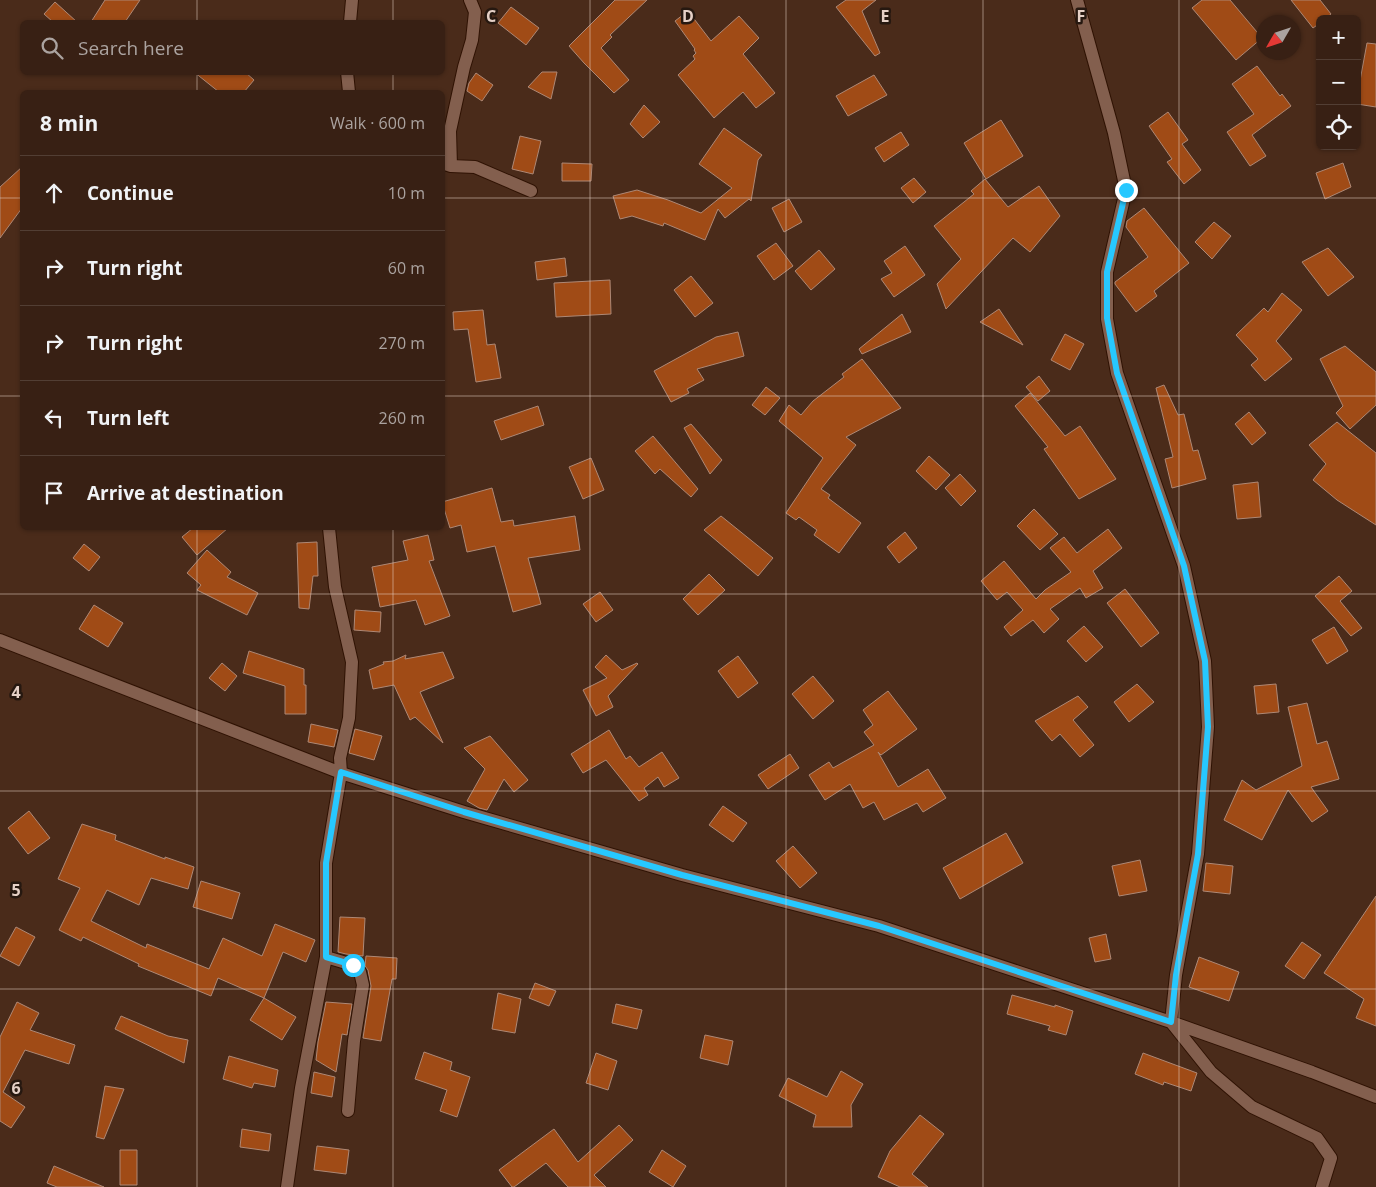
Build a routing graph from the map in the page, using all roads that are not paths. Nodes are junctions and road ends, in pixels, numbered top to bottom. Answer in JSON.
{"nodes":[{"id":1,"x":352,"y":0,"type":"edge"},
{"id":2,"x":470,"y":0,"type":"edge"},
{"id":3,"x":1077,"y":0,"type":"edge"},
{"id":4,"x":350,"y":20,"type":"edge"},
{"id":5,"x":347,"y":75,"type":"edge"},
{"id":6,"x":349,"y":90,"type":"edge"},
{"id":7,"x":447,"y":164,"type":"edge"},
{"id":8,"x":531,"y":191,"type":"dead end"},
{"id":9,"x":329,"y":530,"type":"edge"},
{"id":10,"x":0,"y":640,"type":"edge"},
{"id":11,"x":341,"y":772,"type":"junction"},
{"id":12,"x":326,"y":957,"type":"junction"},
{"id":13,"x":1171,"y":1022,"type":"junction"},
{"id":14,"x":1376,"y":1097,"type":"edge"},
{"id":15,"x":348,"y":1111,"type":"dead end"},
{"id":16,"x":288,"y":1187,"type":"edge"},
{"id":17,"x":1322,"y":1187,"type":"edge"}],
"edges":[{"from":1,"to":4,"type":"street"},
{"from":2,"to":7,"type":"street"},
{"from":3,"to":13,"type":"street"},
{"from":5,"to":6,"type":"street"},
{"from":7,"to":8,"type":"street"},
{"from":9,"to":11,"type":"street"},
{"from":10,"to":11,"type":"street"},
{"from":11,"to":12,"type":"street"},
{"from":11,"to":13,"type":"street"},
{"from":12,"to":15,"type":"street"},
{"from":12,"to":16,"type":"street"},
{"from":13,"to":14,"type":"street"},
{"from":13,"to":17,"type":"street"}]}
